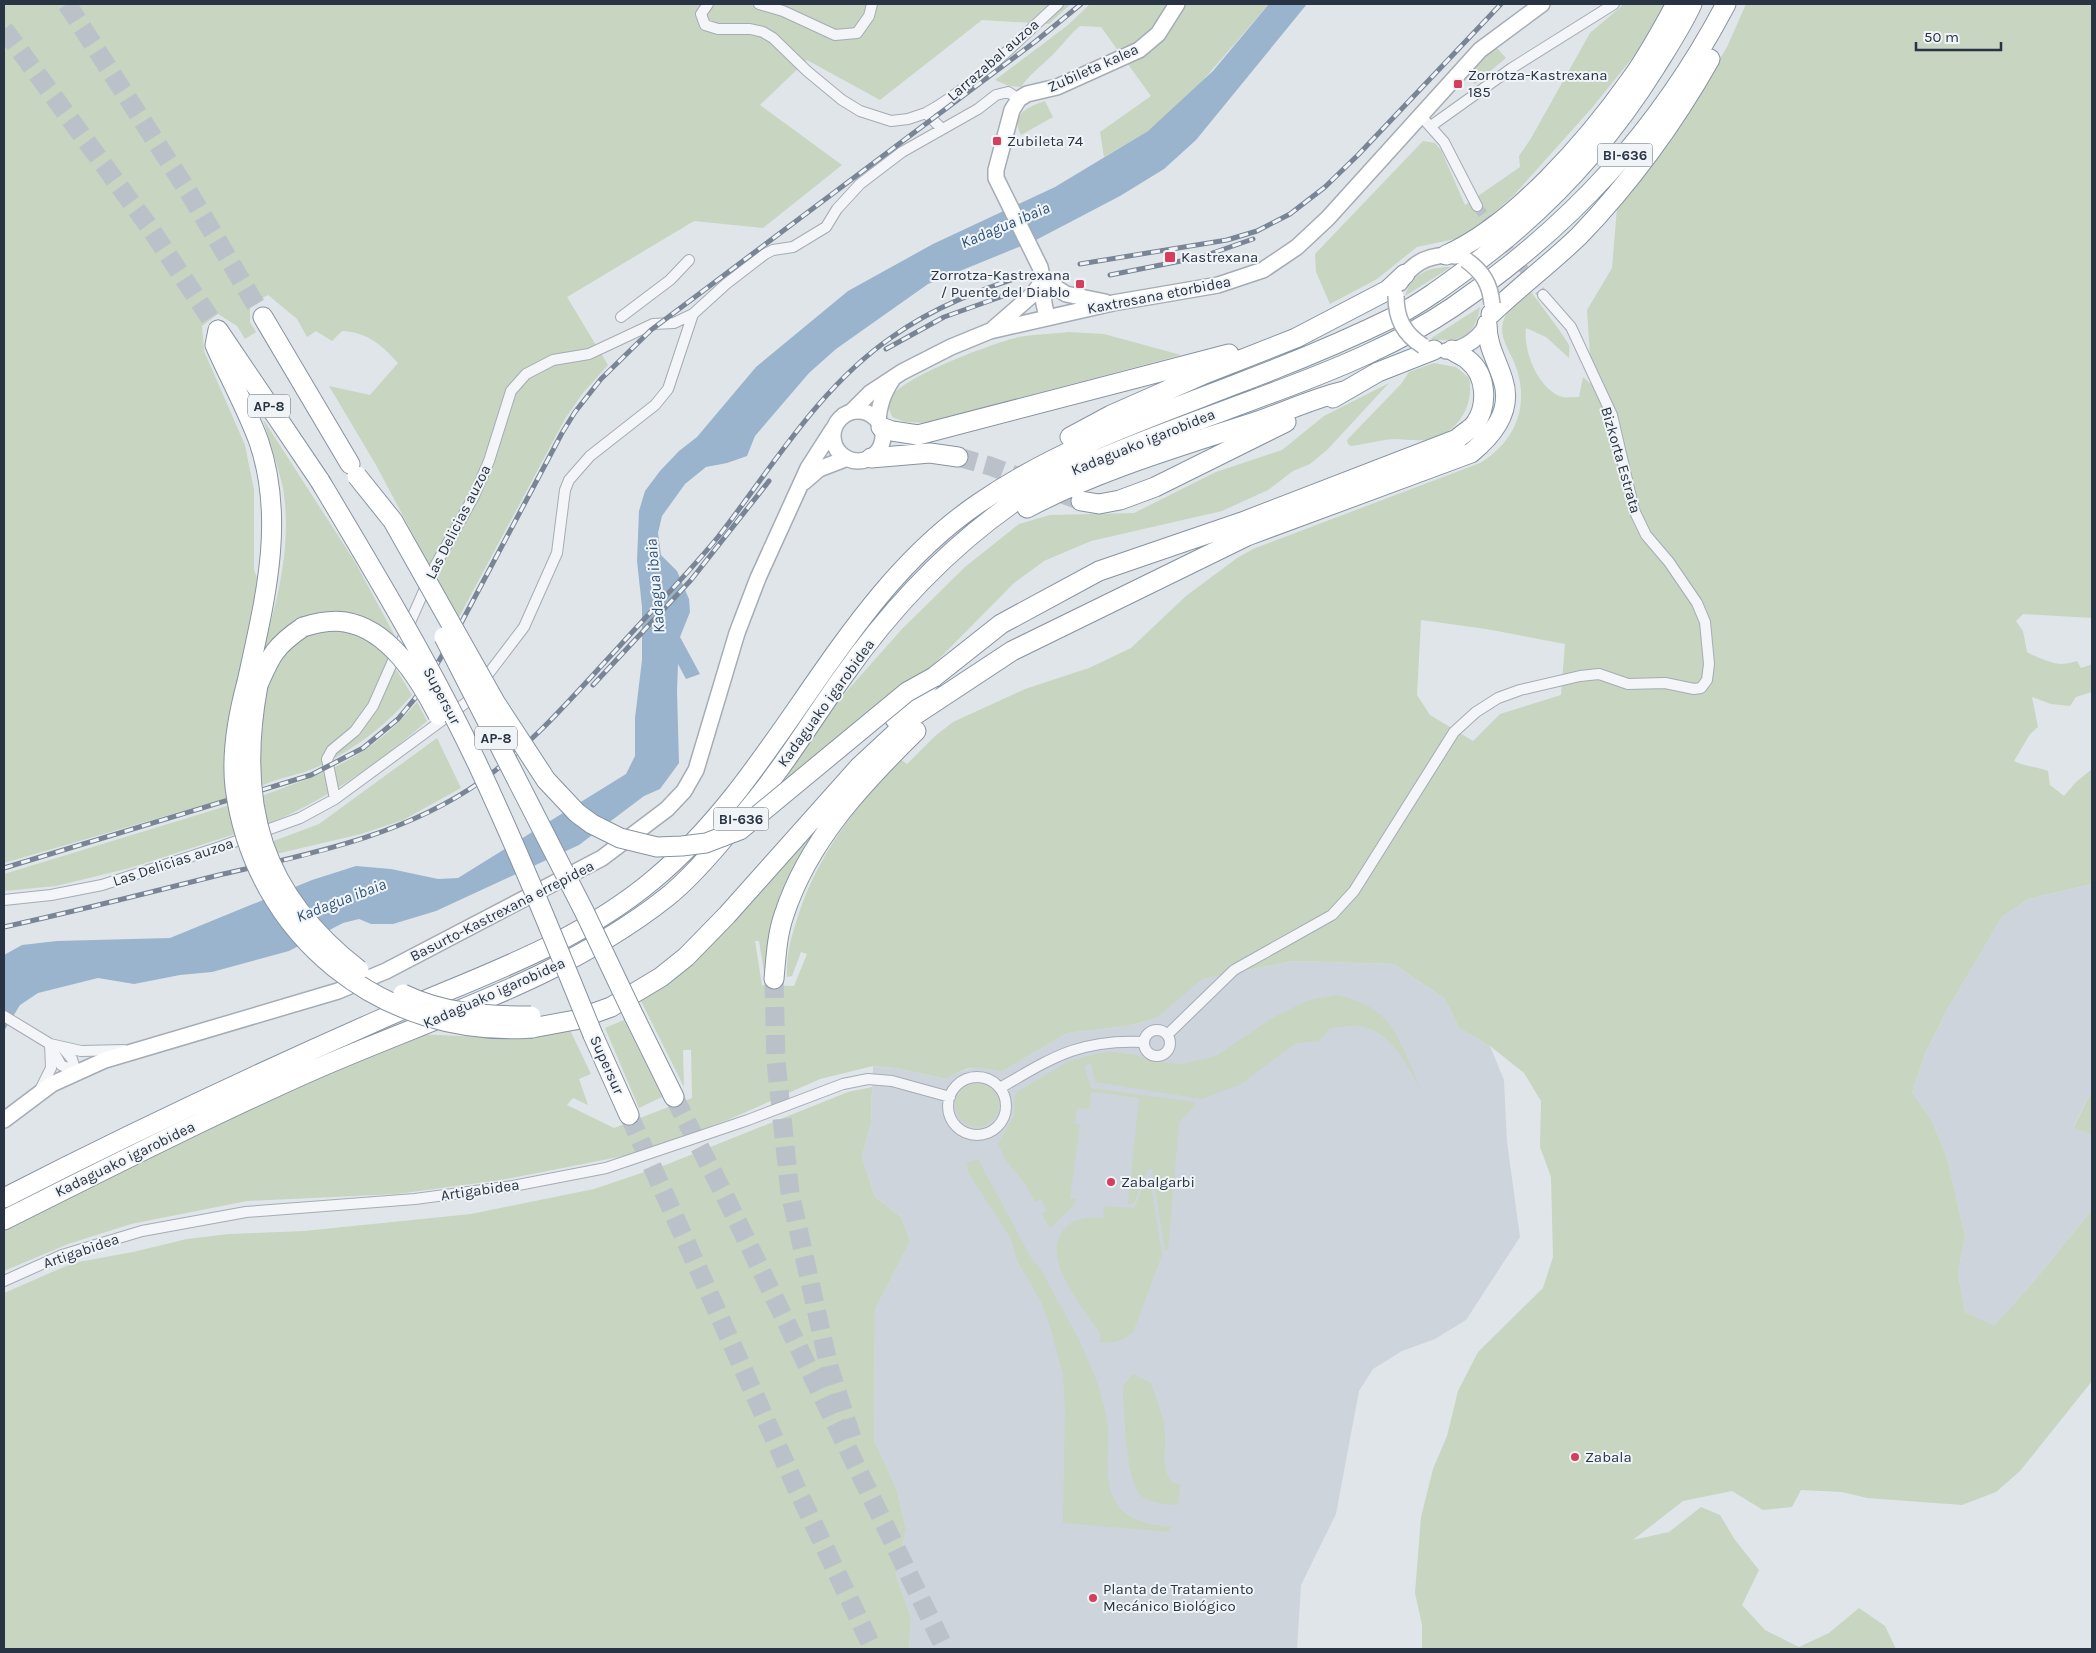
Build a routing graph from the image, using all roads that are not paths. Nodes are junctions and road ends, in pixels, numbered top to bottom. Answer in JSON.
{"nodes":[{"id":1,"x":708,"y":4,"type":"edge"},
{"id":2,"x":759,"y":4,"type":"edge"},
{"id":3,"x":872,"y":4,"type":"edge"},
{"id":4,"x":1058,"y":4,"type":"edge"},
{"id":5,"x":1177,"y":4,"type":"edge"},
{"id":6,"x":1614,"y":4,"type":"edge"},
{"id":7,"x":1676,"y":4,"type":"edge"},
{"id":8,"x":1692,"y":4,"type":"edge"},
{"id":9,"x":1726,"y":4,"type":"edge"},
{"id":10,"x":1736,"y":4,"type":"edge"},
{"id":11,"x":1538,"y":5,"type":"edge"},
{"id":12,"x":1019,"y":99,"type":"junction"},
{"id":13,"x":926,"y":113,"type":"junction"},
{"id":14,"x":1427,"y":116,"type":"junction"},
{"id":15,"x":942,"y":129,"type":"junction"},
{"id":16,"x":1477,"y":206,"type":"tunnel mouth"},
{"id":17,"x":1446,"y":255,"type":"junction"},
{"id":18,"x":689,"y":260,"type":"dead end"},
{"id":19,"x":1042,"y":273,"type":"junction"},
{"id":20,"x":1405,"y":274,"type":"junction"},
{"id":21,"x":1543,"y":295,"type":"tunnel mouth"},
{"id":22,"x":1113,"y":303,"type":"junction"},
{"id":23,"x":693,"y":314,"type":"junction"},
{"id":24,"x":1340,"y":314,"type":"junction"},
{"id":25,"x":1490,"y":314,"type":"junction"},
{"id":26,"x":263,"y":317,"type":"tunnel mouth"},
{"id":27,"x":621,"y":317,"type":"dead end"},
{"id":28,"x":1048,"y":317,"type":"junction"},
{"id":29,"x":990,"y":332,"type":"junction"},
{"id":30,"x":1436,"y":349,"type":"junction"},
{"id":31,"x":893,"y":379,"type":"junction"},
{"id":32,"x":1344,"y":391,"type":"junction"},
{"id":33,"x":851,"y":412,"type":"junction"},
{"id":34,"x":880,"y":424,"type":"junction"},
{"id":35,"x":833,"y":429,"type":"junction"},
{"id":36,"x":958,"y":457,"type":"tunnel mouth"},
{"id":37,"x":871,"y":458,"type":"junction"},
{"id":38,"x":846,"y":459,"type":"junction"},
{"id":39,"x":354,"y":470,"type":"junction"},
{"id":40,"x":799,"y":489,"type":"junction"},
{"id":41,"x":1081,"y":501,"type":"tunnel mouth"},
{"id":42,"x":958,"y":547,"type":"junction"},
{"id":43,"x":916,"y":554,"type":"junction"},
{"id":44,"x":934,"y":677,"type":"junction"},
{"id":45,"x":252,"y":684,"type":"junction"},
{"id":46,"x":943,"y":697,"type":"junction"},
{"id":47,"x":336,"y":799,"type":"junction"},
{"id":48,"x":509,"y":838,"type":"junction"},
{"id":49,"x":4,"y":900,"type":"edge"},
{"id":50,"x":723,"y":911,"type":"junction"},
{"id":51,"x":774,"y":979,"type":"tunnel mouth"},
{"id":52,"x":4,"y":1016,"type":"edge"},
{"id":53,"x":1167,"y":1035,"type":"junction"},
{"id":54,"x":1144,"y":1042,"type":"junction"},
{"id":55,"x":50,"y":1046,"type":"junction"},
{"id":56,"x":63,"y":1048,"type":"junction"},
{"id":57,"x":148,"y":1048,"type":"junction"},
{"id":58,"x":76,"y":1072,"type":"junction"},
{"id":59,"x":1000,"y":1088,"type":"junction"},
{"id":60,"x":36,"y":1095,"type":"junction"},
{"id":61,"x":674,"y":1097,"type":"tunnel mouth"},
{"id":62,"x":950,"y":1097,"type":"junction"},
{"id":63,"x":630,"y":1115,"type":"tunnel mouth"},
{"id":64,"x":4,"y":1120,"type":"edge"},
{"id":65,"x":4,"y":1198,"type":"edge"},
{"id":66,"x":4,"y":1220,"type":"edge"},
{"id":67,"x":4,"y":1281,"type":"edge"}],
"edges":[{"from":1,"to":13,"type":"street","name":"Larrazabal auzoa"},
{"from":2,"to":3,"type":"street"},
{"from":4,"to":13,"type":"street","name":"Larrazabal auzoa"},
{"from":5,"to":12,"type":"street","name":"Zubileta kalea"},
{"from":6,"to":14,"type":"street"},
{"from":7,"to":17,"type":"highway"},
{"from":8,"to":43,"type":"highway","name":"Kadaguako igarobidea","number":"BI-636"},
{"from":9,"to":42,"type":"highway","name":"Kadaguako igarobidea","number":"BI-636"},
{"from":10,"to":25,"type":"highway"},
{"from":11,"to":14,"type":"street","name":"Kaxtresana etorbidea"},
{"from":12,"to":15,"type":"street","name":"Las Delicias auzoa"},
{"from":12,"to":19,"type":"street"},
{"from":13,"to":15,"type":"street"},
{"from":14,"to":16,"type":"street"},
{"from":14,"to":22,"type":"street","name":"Kaxtresana etorbidea"},
{"from":15,"to":23,"type":"street","name":"Las Delicias auzoa"},
{"from":17,"to":20,"type":"street"},
{"from":17,"to":25,"type":"street","bridge":true},
{"from":18,"to":27,"type":"street"},
{"from":19,"to":22,"type":"street"},
{"from":19,"to":28,"type":"street"},
{"from":19,"to":29,"type":"street"},
{"from":20,"to":24,"type":"highway"},
{"from":20,"to":30,"type":"street","bridge":true},
{"from":21,"to":53,"type":"street","name":"Bizkorta Estrata"},
{"from":22,"to":28,"type":"street","name":"Kaxtresana etorbidea"},
{"from":23,"to":47,"type":"street","name":"Las Delicias auzoa"},
{"from":23,"to":47,"type":"street","name":"Las Delicias auzoa"},
{"from":24,"to":34,"type":"highway"},
{"from":24,"to":43,"type":"highway"},
{"from":25,"to":30,"type":"street"},
{"from":25,"to":46,"type":"highway"},
{"from":26,"to":39,"type":"highway","name":"Supersur","number":"AP-8"},
{"from":28,"to":29,"type":"street","name":"Kaxtresana etorbidea"},
{"from":29,"to":31,"type":"street","name":"Kaxtresana etorbidea"},
{"from":30,"to":32,"type":"highway"},
{"from":30,"to":44,"type":"highway"},
{"from":31,"to":33,"type":"street","name":"Kaxtresana etorbidea"},
{"from":31,"to":34,"type":"street"},
{"from":32,"to":41,"type":"highway"},
{"from":32,"to":42,"type":"highway"},
{"from":33,"to":34,"type":"street"},
{"from":33,"to":35,"type":"street"},
{"from":34,"to":37,"type":"street"},
{"from":35,"to":38,"type":"street"},
{"from":35,"to":40,"type":"street","name":"Basurto-Kastrexana errepidea"},
{"from":36,"to":37,"type":"highway"},
{"from":37,"to":38,"type":"street"},
{"from":38,"to":40,"type":"street","name":"Basurto-Kastrexana errepidea"},
{"from":39,"to":44,"type":"highway","bridge":true},
{"from":39,"to":61,"type":"highway","name":"Supersur","number":"AP-8","bridge":true},
{"from":40,"to":57,"type":"street","name":"Basurto-Kastrexana errepidea"},
{"from":42,"to":66,"type":"highway","name":"Kadaguako igarobidea","number":"BI-636"},
{"from":43,"to":65,"type":"highway","name":"Kadaguako igarobidea","number":"BI-636"},
{"from":44,"to":50,"type":"highway"},
{"from":45,"to":48,"type":"highway","bridge":true},
{"from":45,"to":48,"type":"highway","name":"Supersur","number":"AP-8","bridge":true},
{"from":45,"to":50,"type":"highway","bridge":true},
{"from":46,"to":50,"type":"highway"},
{"from":46,"to":51,"type":"highway"},
{"from":47,"to":49,"type":"street","name":"Las Delicias auzoa"},
{"from":48,"to":63,"type":"highway","name":"Supersur","number":"AP-8","bridge":true},
{"from":52,"to":55,"type":"street"},
{"from":53,"to":54,"type":"street"},
{"from":53,"to":54,"type":"street"},
{"from":54,"to":59,"type":"street"},
{"from":55,"to":56,"type":"street"},
{"from":55,"to":58,"type":"street"},
{"from":55,"to":60,"type":"street"},
{"from":56,"to":57,"type":"street"},
{"from":56,"to":58,"type":"street"},
{"from":57,"to":58,"type":"street","name":"Basurto-Kastrexana errepidea"},
{"from":58,"to":60,"type":"street","name":"Basurto-Kastrexana errepidea"},
{"from":59,"to":62,"type":"street"},
{"from":59,"to":62,"type":"street"},
{"from":60,"to":64,"type":"street","name":"Basurto-Kastrexana errepidea"},
{"from":62,"to":67,"type":"street","name":"Artigabidea"}]}
